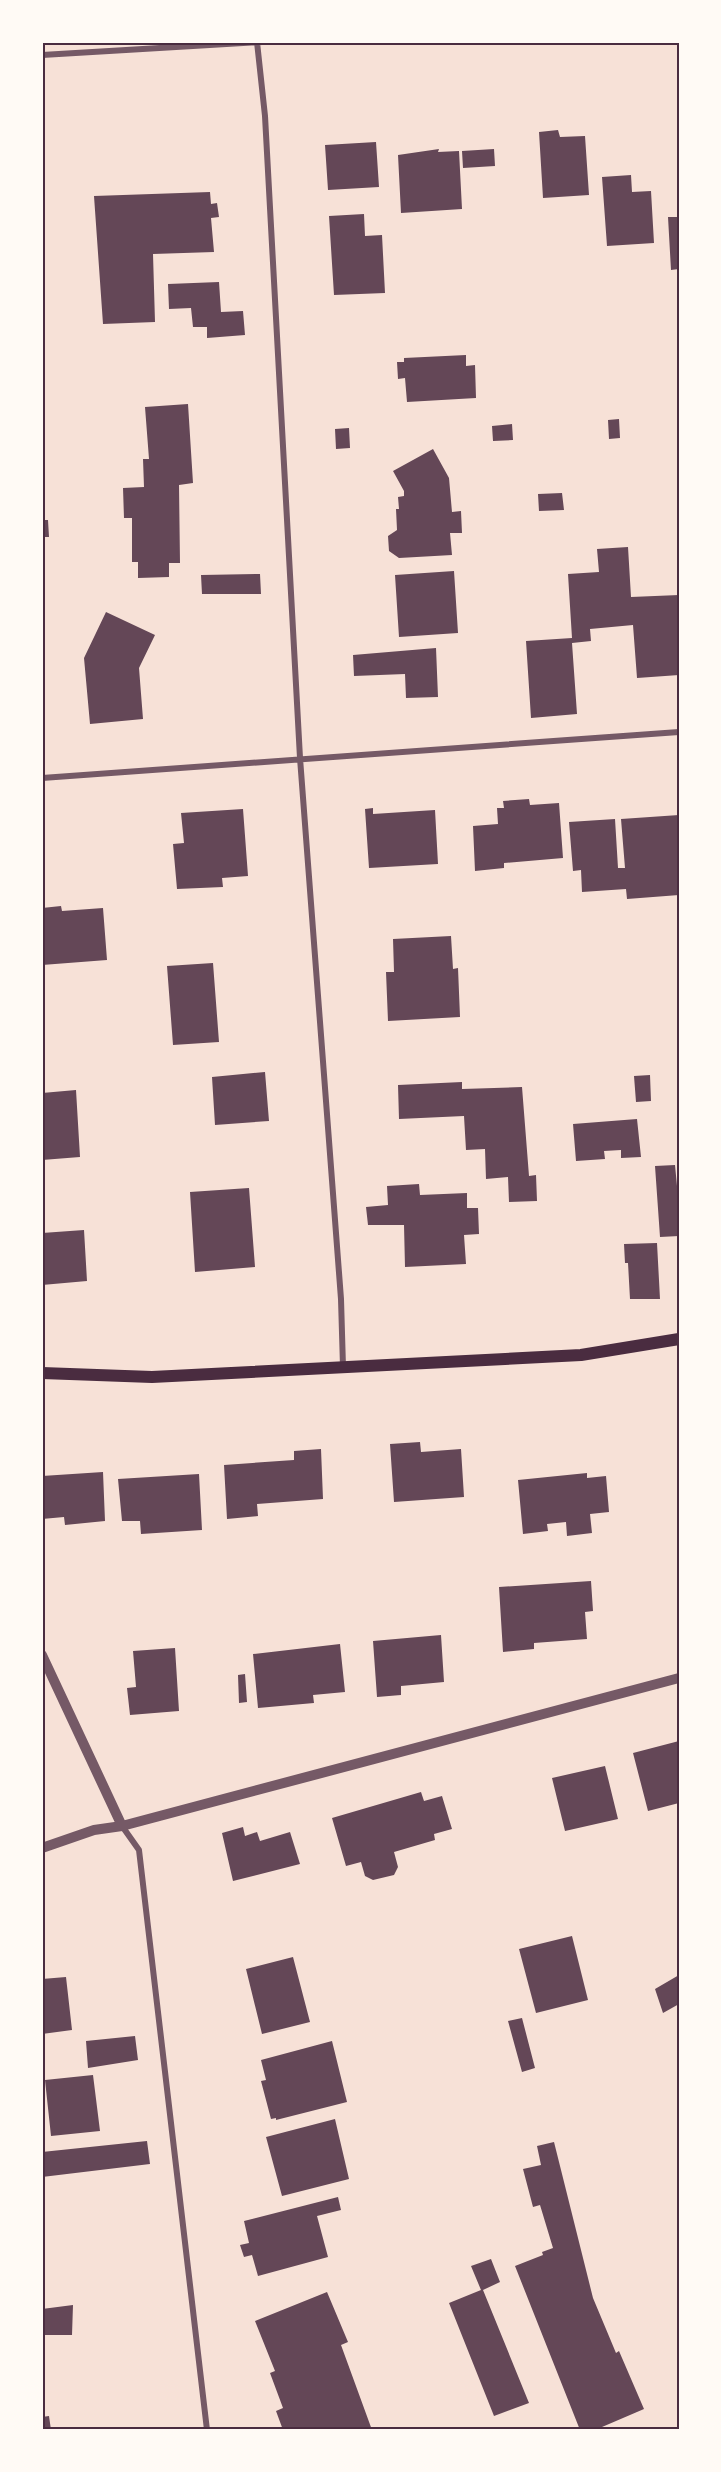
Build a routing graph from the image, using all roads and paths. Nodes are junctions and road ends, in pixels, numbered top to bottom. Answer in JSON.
{"nodes":[{"id":1,"x":257,"y":42,"type":"edge"},
{"id":2,"x":262,"y":42,"type":"edge"},
{"id":3,"x":42,"y":55,"type":"edge"},
{"id":4,"x":679,"y":732,"type":"edge"},
{"id":5,"x":300,"y":758,"type":"junction"},
{"id":6,"x":42,"y":778,"type":"edge"},
{"id":7,"x":679,"y":1339,"type":"edge"},
{"id":8,"x":343,"y":1367,"type":"junction"},
{"id":9,"x":42,"y":1373,"type":"edge"},
{"id":10,"x":42,"y":1655,"type":"edge"},
{"id":11,"x":679,"y":1678,"type":"edge"},
{"id":12,"x":122,"y":1826,"type":"junction"},
{"id":13,"x":42,"y":1848,"type":"edge"},
{"id":14,"x":207,"y":2430,"type":"edge"}],
"edges":[{"from":1,"to":2,"type":"street"},
{"from":1,"to":3,"type":"street"},
{"from":1,"to":5,"type":"street"},
{"from":4,"to":5,"type":"street"},
{"from":5,"to":6,"type":"street"},
{"from":5,"to":8,"type":"street"},
{"from":7,"to":8,"type":"main road"},
{"from":8,"to":9,"type":"main road"},
{"from":10,"to":12,"type":"street"},
{"from":11,"to":12,"type":"street"},
{"from":12,"to":13,"type":"street"},
{"from":12,"to":14,"type":"street"}]}
